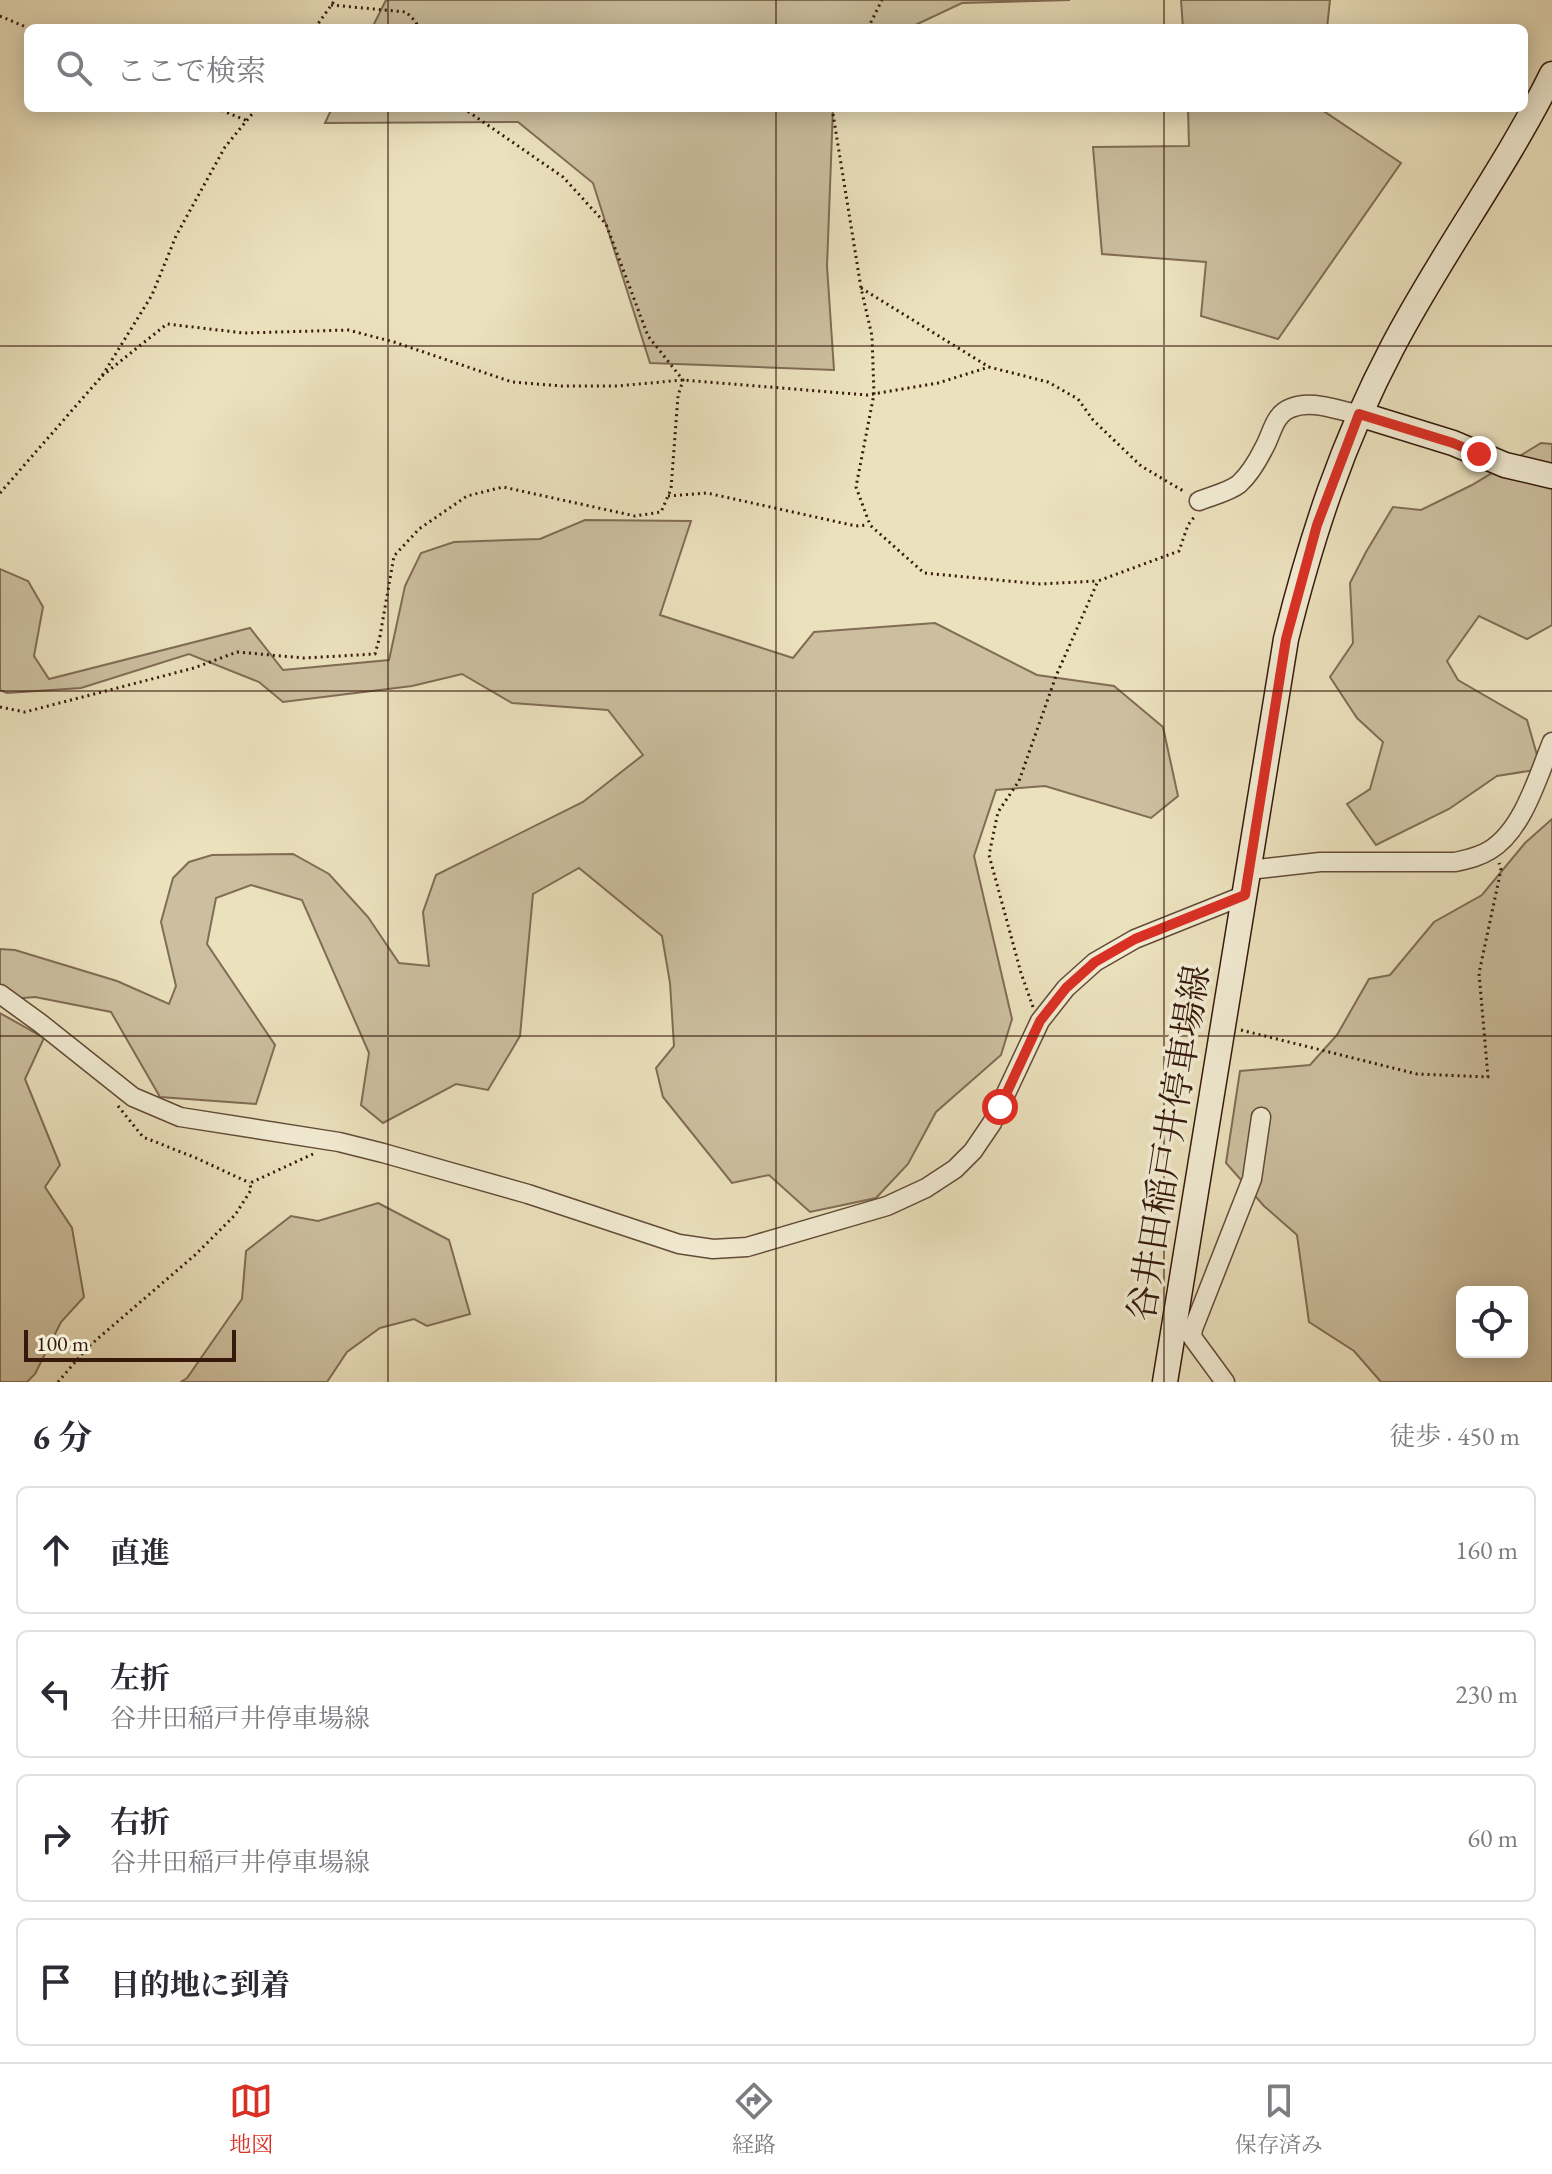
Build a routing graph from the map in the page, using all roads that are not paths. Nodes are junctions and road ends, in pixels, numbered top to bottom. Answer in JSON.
{"nodes":[{"id":1,"x":1552,"y":74,"type":"edge"},
{"id":2,"x":1359,"y":414,"type":"junction"},
{"id":3,"x":1552,"y":476,"type":"edge"},
{"id":4,"x":1199,"y":501,"type":"road end"},
{"id":5,"x":1552,"y":742,"type":"edge"},
{"id":6,"x":1249,"y":870,"type":"junction"},
{"id":7,"x":1245,"y":895,"type":"junction"},
{"id":8,"x":0,"y":994,"type":"edge"},
{"id":9,"x":1261,"y":1117,"type":"dead end"},
{"id":10,"x":1183,"y":1335,"type":"junction"},
{"id":11,"x":1165,"y":1382,"type":"edge"},
{"id":12,"x":1225,"y":1382,"type":"edge"}],
"edges":[{"from":1,"to":2,"type":"main road","name":"谷井田稲戸井停車場線"},
{"from":2,"to":3,"type":"main road"},
{"from":2,"to":4,"type":"street"},
{"from":2,"to":6,"type":"main road","name":"谷井田稲戸井停車場線"},
{"from":5,"to":6,"type":"street"},
{"from":6,"to":7,"type":"main road","name":"谷井田稲戸井停車場線"},
{"from":7,"to":8,"type":"street"},
{"from":7,"to":10,"type":"main road","name":"谷井田稲戸井停車場線"},
{"from":9,"to":10,"type":"street"},
{"from":10,"to":11,"type":"main road","name":"谷井田稲戸井停車場線"},
{"from":10,"to":12,"type":"street"}]}
